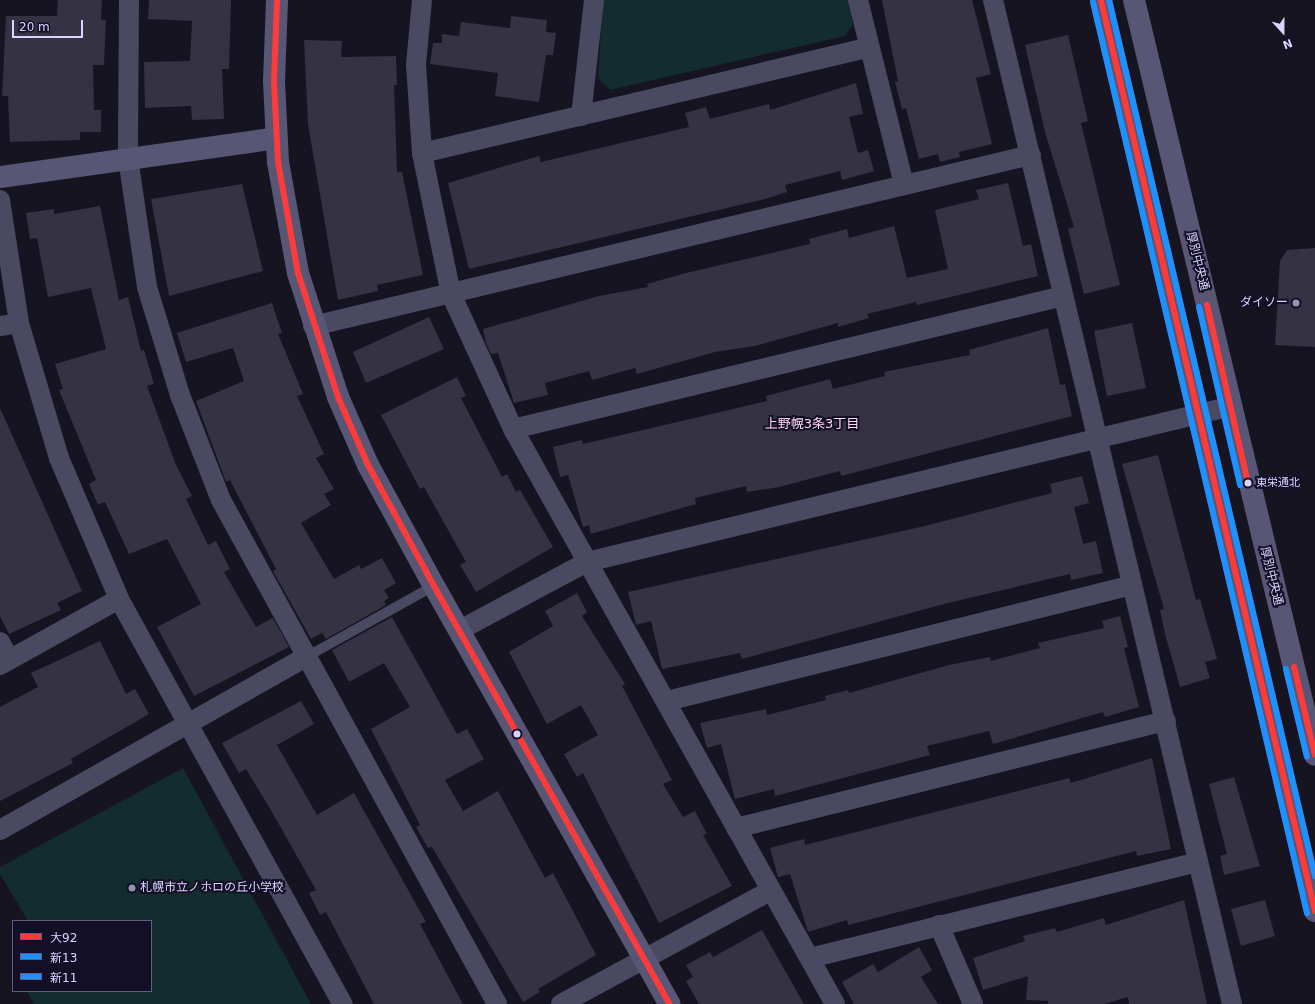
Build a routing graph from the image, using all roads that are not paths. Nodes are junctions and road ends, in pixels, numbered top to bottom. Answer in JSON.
{"nodes":[{"id":1,"x":129,"y":0,"type":"edge"},
{"id":2,"x":277,"y":0,"type":"edge"},
{"id":3,"x":422,"y":0,"type":"edge"},
{"id":4,"x":594,"y":0,"type":"edge"},
{"id":5,"x":858,"y":0,"type":"edge"},
{"id":6,"x":993,"y":0,"type":"edge"},
{"id":7,"x":1101,"y":0,"type":"edge"},
{"id":8,"x":1134,"y":0,"type":"edge"},
{"id":9,"x":869,"y":47,"type":"junction"},
{"id":10,"x":581,"y":116,"type":"junction"},
{"id":11,"x":276,"y":138,"type":"junction"},
{"id":12,"x":422,"y":152,"type":"junction"},
{"id":13,"x":1031,"y":155,"type":"junction"},
{"id":14,"x":128,"y":158,"type":"junction"},
{"id":15,"x":0,"y":177,"type":"edge"},
{"id":16,"x":904,"y":185,"type":"junction"},
{"id":17,"x":0,"y":200,"type":"edge"},
{"id":18,"x":451,"y":294,"type":"junction"},
{"id":19,"x":1063,"y":296,"type":"junction"},
{"id":20,"x":10,"y":325,"type":"edge"},
{"id":21,"x":313,"y":326,"type":"junction"},
{"id":22,"x":1232,"y":406,"type":"junction"},
{"id":23,"x":1196,"y":414,"type":"junction"},
{"id":24,"x":513,"y":429,"type":"junction"},
{"id":25,"x":1098,"y":436,"type":"junction"},
{"id":26,"x":588,"y":562,"type":"junction"},
{"id":27,"x":1132,"y":585,"type":"junction"},
{"id":28,"x":434,"y":586,"type":"junction"},
{"id":29,"x":118,"y":599,"type":"junction"},
{"id":30,"x":460,"y":630,"type":"junction"},
{"id":31,"x":0,"y":642,"type":"edge"},
{"id":32,"x":308,"y":656,"type":"junction"},
{"id":33,"x":5,"y":662,"type":"edge"},
{"id":34,"x":667,"y":701,"type":"junction"},
{"id":35,"x":1166,"y":721,"type":"junction"},
{"id":36,"x":189,"y":724,"type":"junction"},
{"id":37,"x":1315,"y":755,"type":"edge"},
{"id":38,"x":736,"y":828,"type":"junction"},
{"id":39,"x":0,"y":830,"type":"edge"},
{"id":40,"x":1198,"y":862,"type":"junction"},
{"id":41,"x":770,"y":891,"type":"junction"},
{"id":42,"x":1315,"y":911,"type":"edge"},
{"id":43,"x":939,"y":925,"type":"junction"},
{"id":44,"x":644,"y":958,"type":"junction"},
{"id":45,"x":810,"y":958,"type":"junction"},
{"id":46,"x":343,"y":1004,"type":"edge"},
{"id":47,"x":497,"y":1004,"type":"edge"},
{"id":48,"x":561,"y":1004,"type":"edge"},
{"id":49,"x":670,"y":1004,"type":"edge"},
{"id":50,"x":835,"y":1004,"type":"edge"},
{"id":51,"x":973,"y":1004,"type":"edge"},
{"id":52,"x":1232,"y":1004,"type":"edge"}],
"edges":[{"from":1,"to":14,"type":"street"},
{"from":2,"to":11,"type":"main road"},
{"from":3,"to":12,"type":"street"},
{"from":4,"to":10,"type":"street"},
{"from":5,"to":9,"type":"street"},
{"from":6,"to":13,"type":"street"},
{"from":7,"to":23,"type":"main road"},
{"from":8,"to":22,"type":"main road","name":"厚別中央通"},
{"from":9,"to":10,"type":"street"},
{"from":9,"to":16,"type":"street"},
{"from":10,"to":12,"type":"street"},
{"from":11,"to":14,"type":"main road"},
{"from":11,"to":21,"type":"main road"},
{"from":12,"to":18,"type":"street"},
{"from":13,"to":16,"type":"street"},
{"from":13,"to":19,"type":"street"},
{"from":14,"to":15,"type":"main road"},
{"from":14,"to":32,"type":"street"},
{"from":16,"to":18,"type":"street"},
{"from":17,"to":20,"type":"street"},
{"from":18,"to":21,"type":"street"},
{"from":18,"to":24,"type":"street"},
{"from":19,"to":24,"type":"street"},
{"from":19,"to":25,"type":"street"},
{"from":20,"to":29,"type":"street"},
{"from":21,"to":28,"type":"main road"},
{"from":22,"to":23,"type":"street"},
{"from":22,"to":37,"type":"main road","name":"厚別中央通"},
{"from":23,"to":25,"type":"street"},
{"from":23,"to":42,"type":"main road"},
{"from":24,"to":26,"type":"street"},
{"from":25,"to":26,"type":"street"},
{"from":25,"to":27,"type":"street"},
{"from":26,"to":30,"type":"street"},
{"from":26,"to":34,"type":"street"},
{"from":27,"to":34,"type":"street"},
{"from":27,"to":35,"type":"street"},
{"from":28,"to":30,"type":"main road"},
{"from":28,"to":32,"type":"lane"},
{"from":29,"to":33,"type":"street"},
{"from":29,"to":36,"type":"street"},
{"from":30,"to":44,"type":"main road"},
{"from":31,"to":33,"type":"street"},
{"from":32,"to":36,"type":"street"},
{"from":32,"to":47,"type":"street"},
{"from":34,"to":38,"type":"street"},
{"from":35,"to":38,"type":"street"},
{"from":35,"to":40,"type":"street"},
{"from":36,"to":39,"type":"street"},
{"from":36,"to":46,"type":"street"},
{"from":38,"to":41,"type":"street"},
{"from":40,"to":43,"type":"street"},
{"from":40,"to":52,"type":"street"},
{"from":41,"to":44,"type":"street"},
{"from":41,"to":45,"type":"street"},
{"from":43,"to":45,"type":"street"},
{"from":43,"to":51,"type":"street"},
{"from":44,"to":48,"type":"street"},
{"from":44,"to":49,"type":"main road"},
{"from":45,"to":50,"type":"street"}]}
